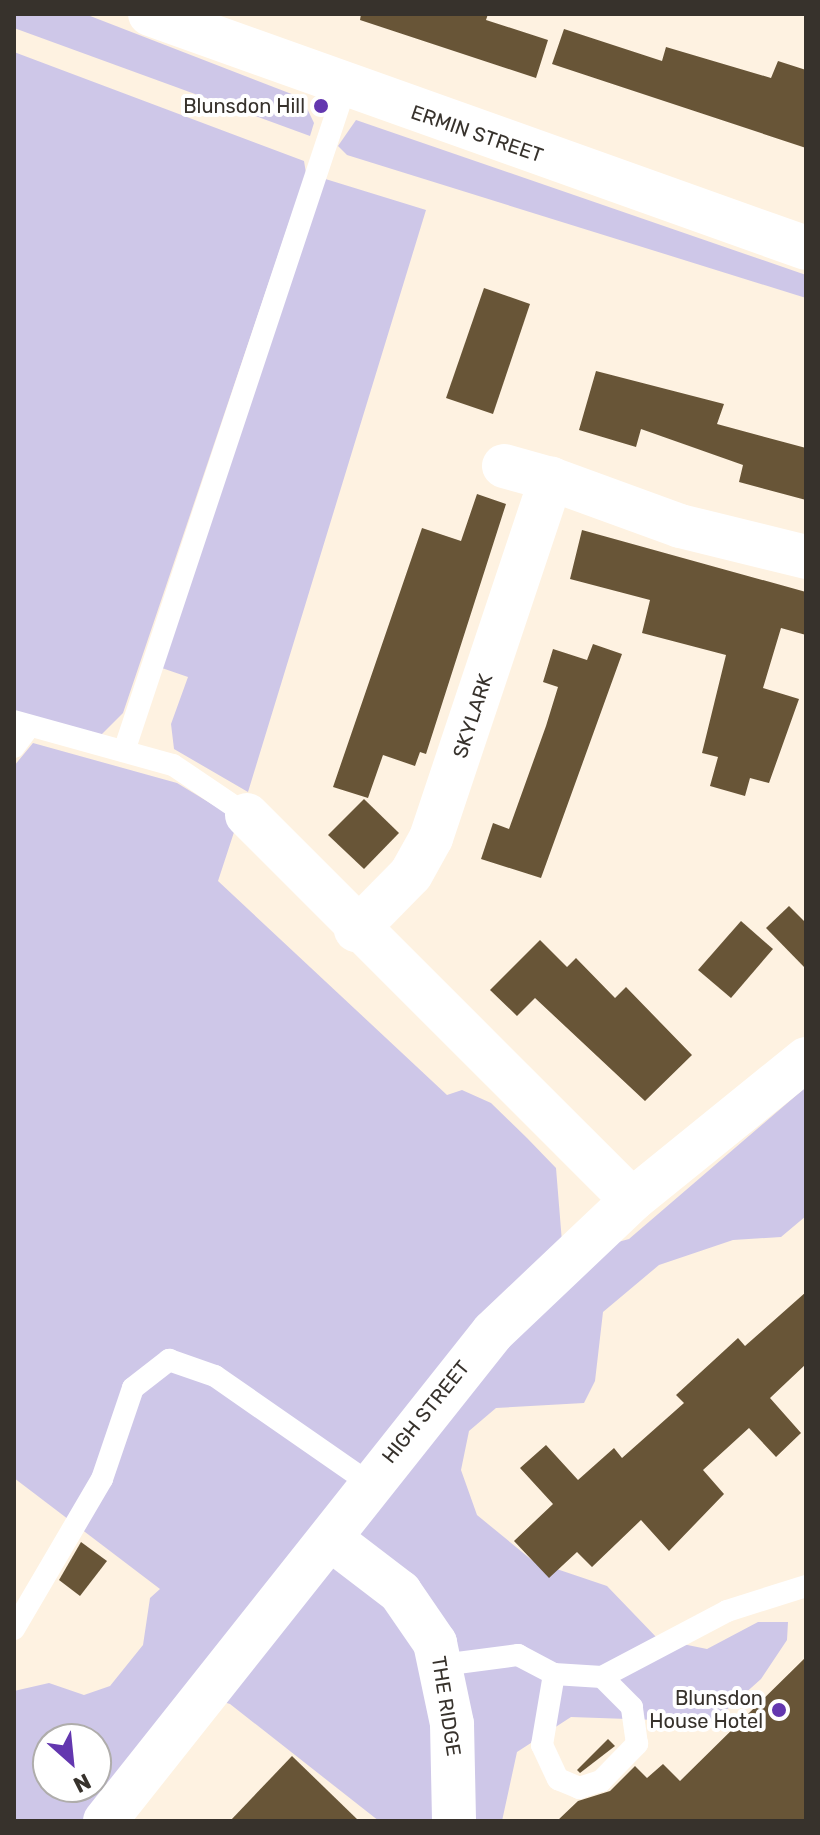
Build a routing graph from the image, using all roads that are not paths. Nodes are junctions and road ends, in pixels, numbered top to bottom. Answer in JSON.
{"nodes":[{"id":1,"x":150,"y":14,"type":"edge"},
{"id":2,"x":345,"y":88,"type":"junction"},
{"id":3,"x":806,"y":248,"type":"edge"},
{"id":4,"x":504,"y":466,"type":"dead end"},
{"id":5,"x":551,"y":479,"type":"junction"},
{"id":6,"x":806,"y":557,"type":"edge"},
{"id":7,"x":22,"y":724,"type":"edge"},
{"id":8,"x":14,"y":747,"type":"edge"},
{"id":9,"x":124,"y":751,"type":"junction"},
{"id":10,"x":247,"y":815,"type":"joint"},
{"id":11,"x":356,"y":930,"type":"junction"},
{"id":12,"x":806,"y":1059,"type":"edge"},
{"id":13,"x":632,"y":1200,"type":"junction"},
{"id":14,"x":369,"y":1483,"type":"junction"},
{"id":15,"x":332,"y":1540,"type":"junction"},
{"id":16,"x":806,"y":1586,"type":"edge"},
{"id":17,"x":14,"y":1629,"type":"edge"},
{"id":18,"x":442,"y":1665,"type":"junction"},
{"id":19,"x":554,"y":1674,"type":"junction"},
{"id":20,"x":602,"y":1677,"type":"junction"},
{"id":21,"x":105,"y":1821,"type":"edge"},
{"id":22,"x":454,"y":1821,"type":"edge"}],
"edges":[{"from":1,"to":2,"type":"street","name":"ERMIN STREET"},
{"from":2,"to":3,"type":"street","name":"ERMIN STREET"},
{"from":2,"to":9,"type":"lane"},
{"from":4,"to":5,"type":"street"},
{"from":5,"to":6,"type":"street"},
{"from":5,"to":11,"type":"street","name":"SKYLARK"},
{"from":7,"to":8,"type":"lane"},
{"from":7,"to":9,"type":"lane"},
{"from":9,"to":10,"type":"lane"},
{"from":10,"to":11,"type":"street"},
{"from":11,"to":13,"type":"street"},
{"from":12,"to":13,"type":"street","name":"HIGH STREET"},
{"from":13,"to":14,"type":"street","name":"HIGH STREET"},
{"from":14,"to":15,"type":"street","name":"HIGH STREET"},
{"from":14,"to":17,"type":"lane"},
{"from":15,"to":18,"type":"street","name":"THE RIDGE"},
{"from":15,"to":21,"type":"street","name":"HIGH STREET"},
{"from":16,"to":20,"type":"lane"},
{"from":18,"to":19,"type":"lane"},
{"from":18,"to":22,"type":"street","name":"THE RIDGE"},
{"from":19,"to":20,"type":"lane"},
{"from":19,"to":20,"type":"lane"}]}
